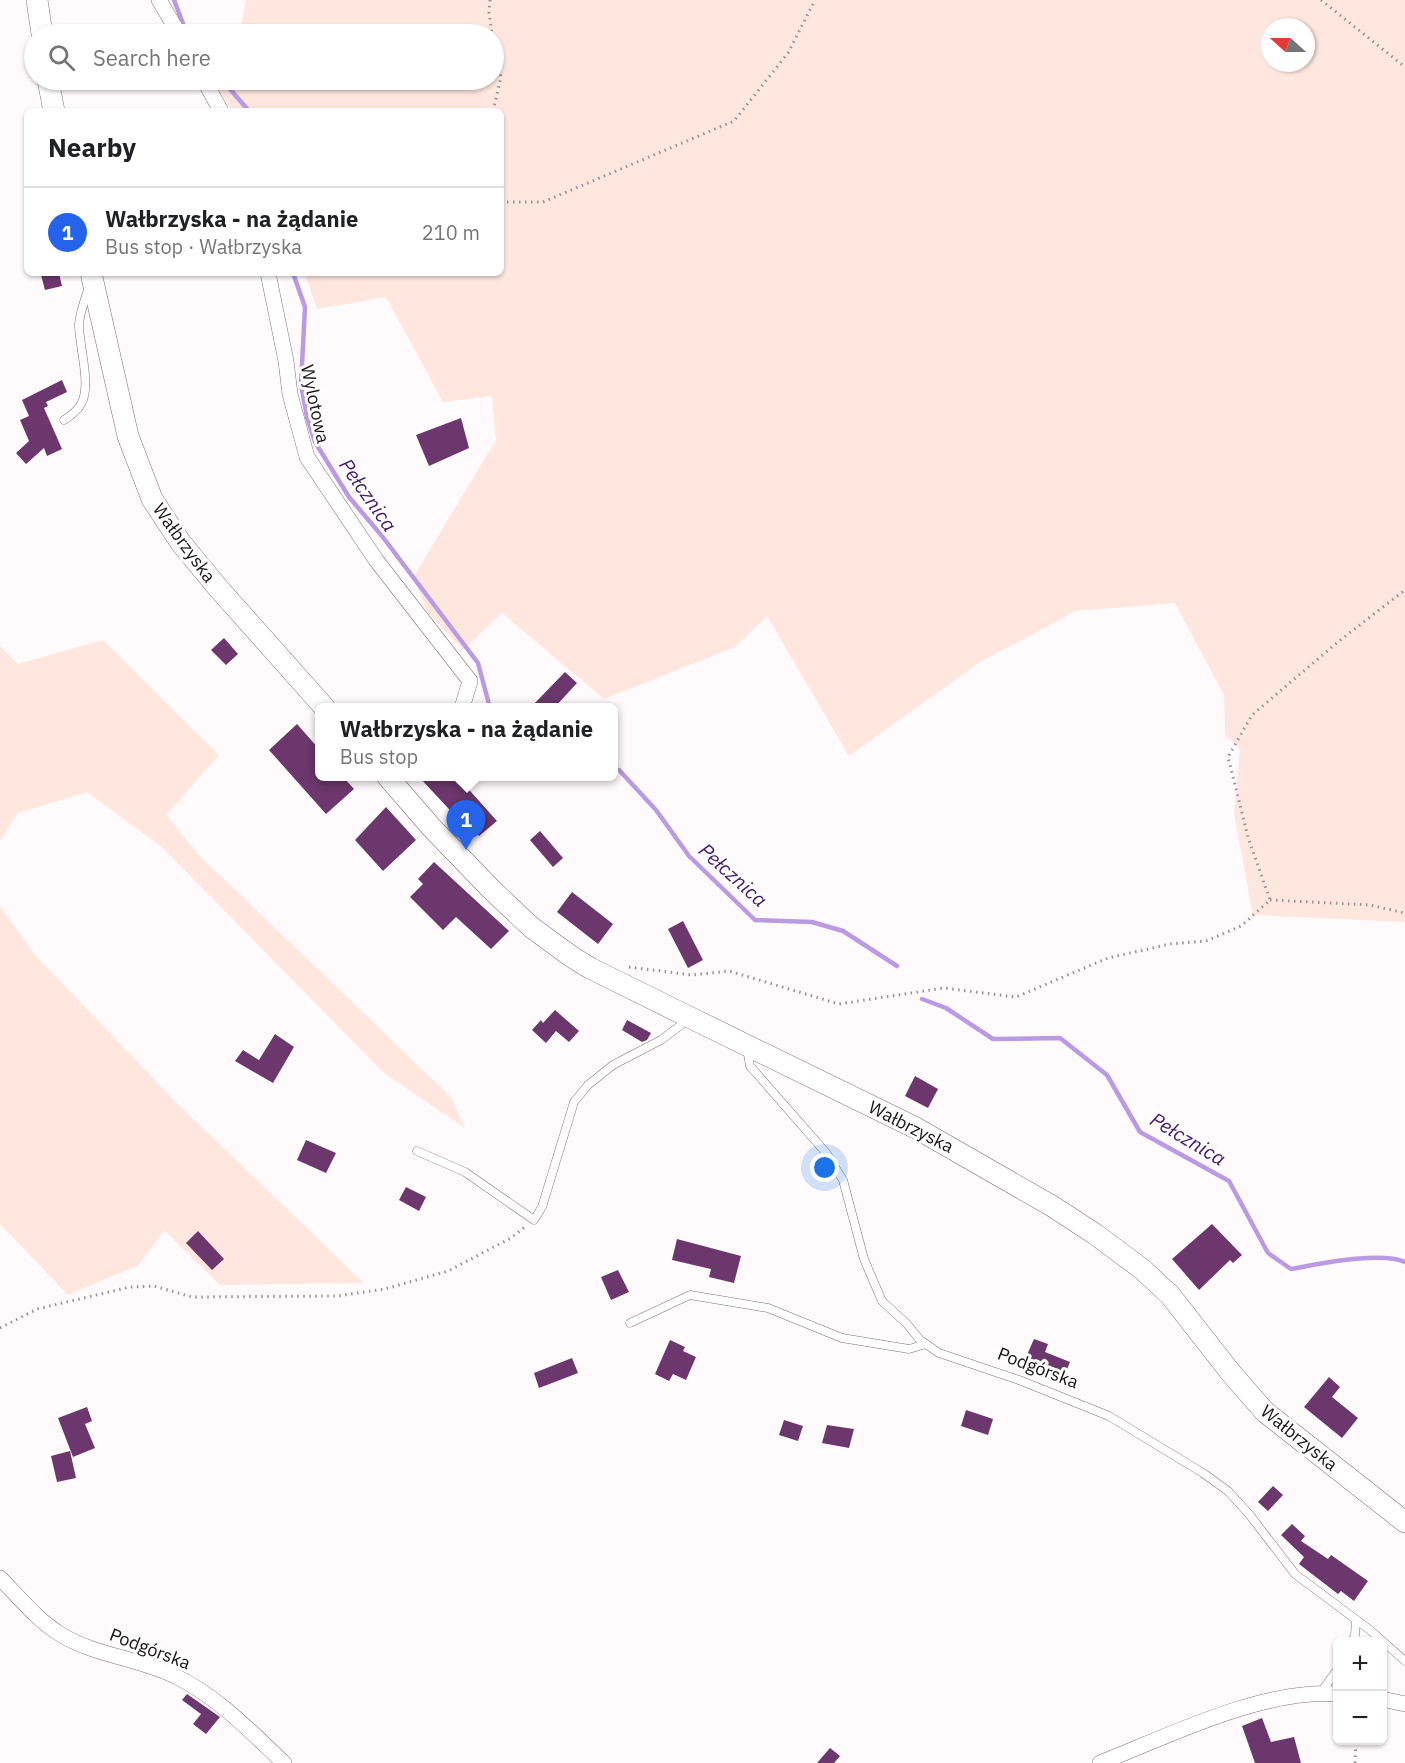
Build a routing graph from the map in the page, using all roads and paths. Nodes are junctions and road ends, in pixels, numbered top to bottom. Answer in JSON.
{"nodes":[{"id":1,"x":37,"y":0,"type":"edge"},
{"id":2,"x":159,"y":0,"type":"edge"},
{"id":3,"x":490,"y":0,"type":"edge"},
{"id":4,"x":816,"y":0,"type":"edge"},
{"id":5,"x":1321,"y":0,"type":"edge"},
{"id":6,"x":41,"y":24,"type":"edge"},
{"id":7,"x":173,"y":24,"type":"edge"},
{"id":8,"x":491,"y":24,"type":"edge"},
{"id":9,"x":1405,"y":67,"type":"edge"},
{"id":10,"x":50,"y":90,"type":"edge"},
{"id":11,"x":209,"y":90,"type":"edge"},
{"id":12,"x":498,"y":90,"type":"edge"},
{"id":13,"x":53,"y":108,"type":"edge"},
{"id":14,"x":219,"y":108,"type":"edge"},
{"id":15,"x":494,"y":108,"type":"edge"},
{"id":16,"x":504,"y":202,"type":"edge"},
{"id":17,"x":91,"y":276,"type":"edge"},
{"id":18,"x":91,"y":276,"type":"edge"},
{"id":19,"x":269,"y":276,"type":"edge"},
{"id":20,"x":64,"y":420,"type":"dead end"},
{"id":21,"x":1405,"y":590,"type":"edge"},
{"id":22,"x":321,"y":703,"type":"edge"},
{"id":23,"x":463,"y":703,"type":"edge"},
{"id":24,"x":396,"y":781,"type":"edge"},
{"id":25,"x":1270,"y":900,"type":"junction"},
{"id":26,"x":1405,"y":913,"type":"edge"},
{"id":27,"x":624,"y":966,"type":"dead end"},
{"id":28,"x":691,"y":1018,"type":"junction"},
{"id":29,"x":747,"y":1046,"type":"junction"},
{"id":30,"x":417,"y":1150,"type":"dead end"},
{"id":31,"x":534,"y":1220,"type":"junction"},
{"id":32,"x":630,"y":1323,"type":"dead end"},
{"id":33,"x":0,"y":1329,"type":"edge"},
{"id":34,"x":926,"y":1344,"type":"junction"},
{"id":35,"x":1405,"y":1522,"type":"edge"},
{"id":36,"x":0,"y":1578,"type":"edge"},
{"id":37,"x":1356,"y":1620,"type":"junction"},
{"id":38,"x":1354,"y":1637,"type":"edge"},
{"id":39,"x":1405,"y":1661,"type":"edge"},
{"id":40,"x":1333,"y":1676,"type":"edge"},
{"id":41,"x":1321,"y":1692,"type":"junction"},
{"id":42,"x":1333,"y":1693,"type":"edge"},
{"id":43,"x":1387,"y":1700,"type":"edge"},
{"id":44,"x":1405,"y":1704,"type":"edge"},
{"id":45,"x":1356,"y":1745,"type":"edge"},
{"id":46,"x":284,"y":1763,"type":"edge"},
{"id":47,"x":1100,"y":1763,"type":"edge"},
{"id":48,"x":1355,"y":1763,"type":"edge"}],
"edges":[{"from":1,"to":6,"type":"main road"},
{"from":2,"to":7,"type":"street"},
{"from":3,"to":8,"type":"path"},
{"from":4,"to":16,"type":"path"},
{"from":5,"to":9,"type":"path"},
{"from":10,"to":13,"type":"main road"},
{"from":11,"to":14,"type":"street"},
{"from":12,"to":15,"type":"path"},
{"from":17,"to":20,"type":"lane"},
{"from":18,"to":22,"type":"main road","name":"Wałbrzyska"},
{"from":19,"to":23,"type":"street","name":"Wylotowa"},
{"from":21,"to":25,"type":"path"},
{"from":24,"to":28,"type":"main road","name":"Wałbrzyska"},
{"from":25,"to":26,"type":"path"},
{"from":25,"to":27,"type":"path"},
{"from":28,"to":29,"type":"main road","name":"Wałbrzyska"},
{"from":28,"to":31,"type":"lane"},
{"from":29,"to":34,"type":"lane","name":"Podgórska"},
{"from":29,"to":35,"type":"main road","name":"Wałbrzyska"},
{"from":30,"to":31,"type":"lane"},
{"from":31,"to":33,"type":"path"},
{"from":32,"to":34,"type":"lane"},
{"from":34,"to":37,"type":"lane","name":"Podgórska"},
{"from":36,"to":46,"type":"street","name":"Podgórska"},
{"from":37,"to":38,"type":"lane"},
{"from":37,"to":39,"type":"lane","name":"Podgórska"},
{"from":40,"to":41,"type":"lane"},
{"from":41,"to":42,"type":"street"},
{"from":41,"to":47,"type":"street"},
{"from":43,"to":44,"type":"street"},
{"from":45,"to":48,"type":"path"}]}
